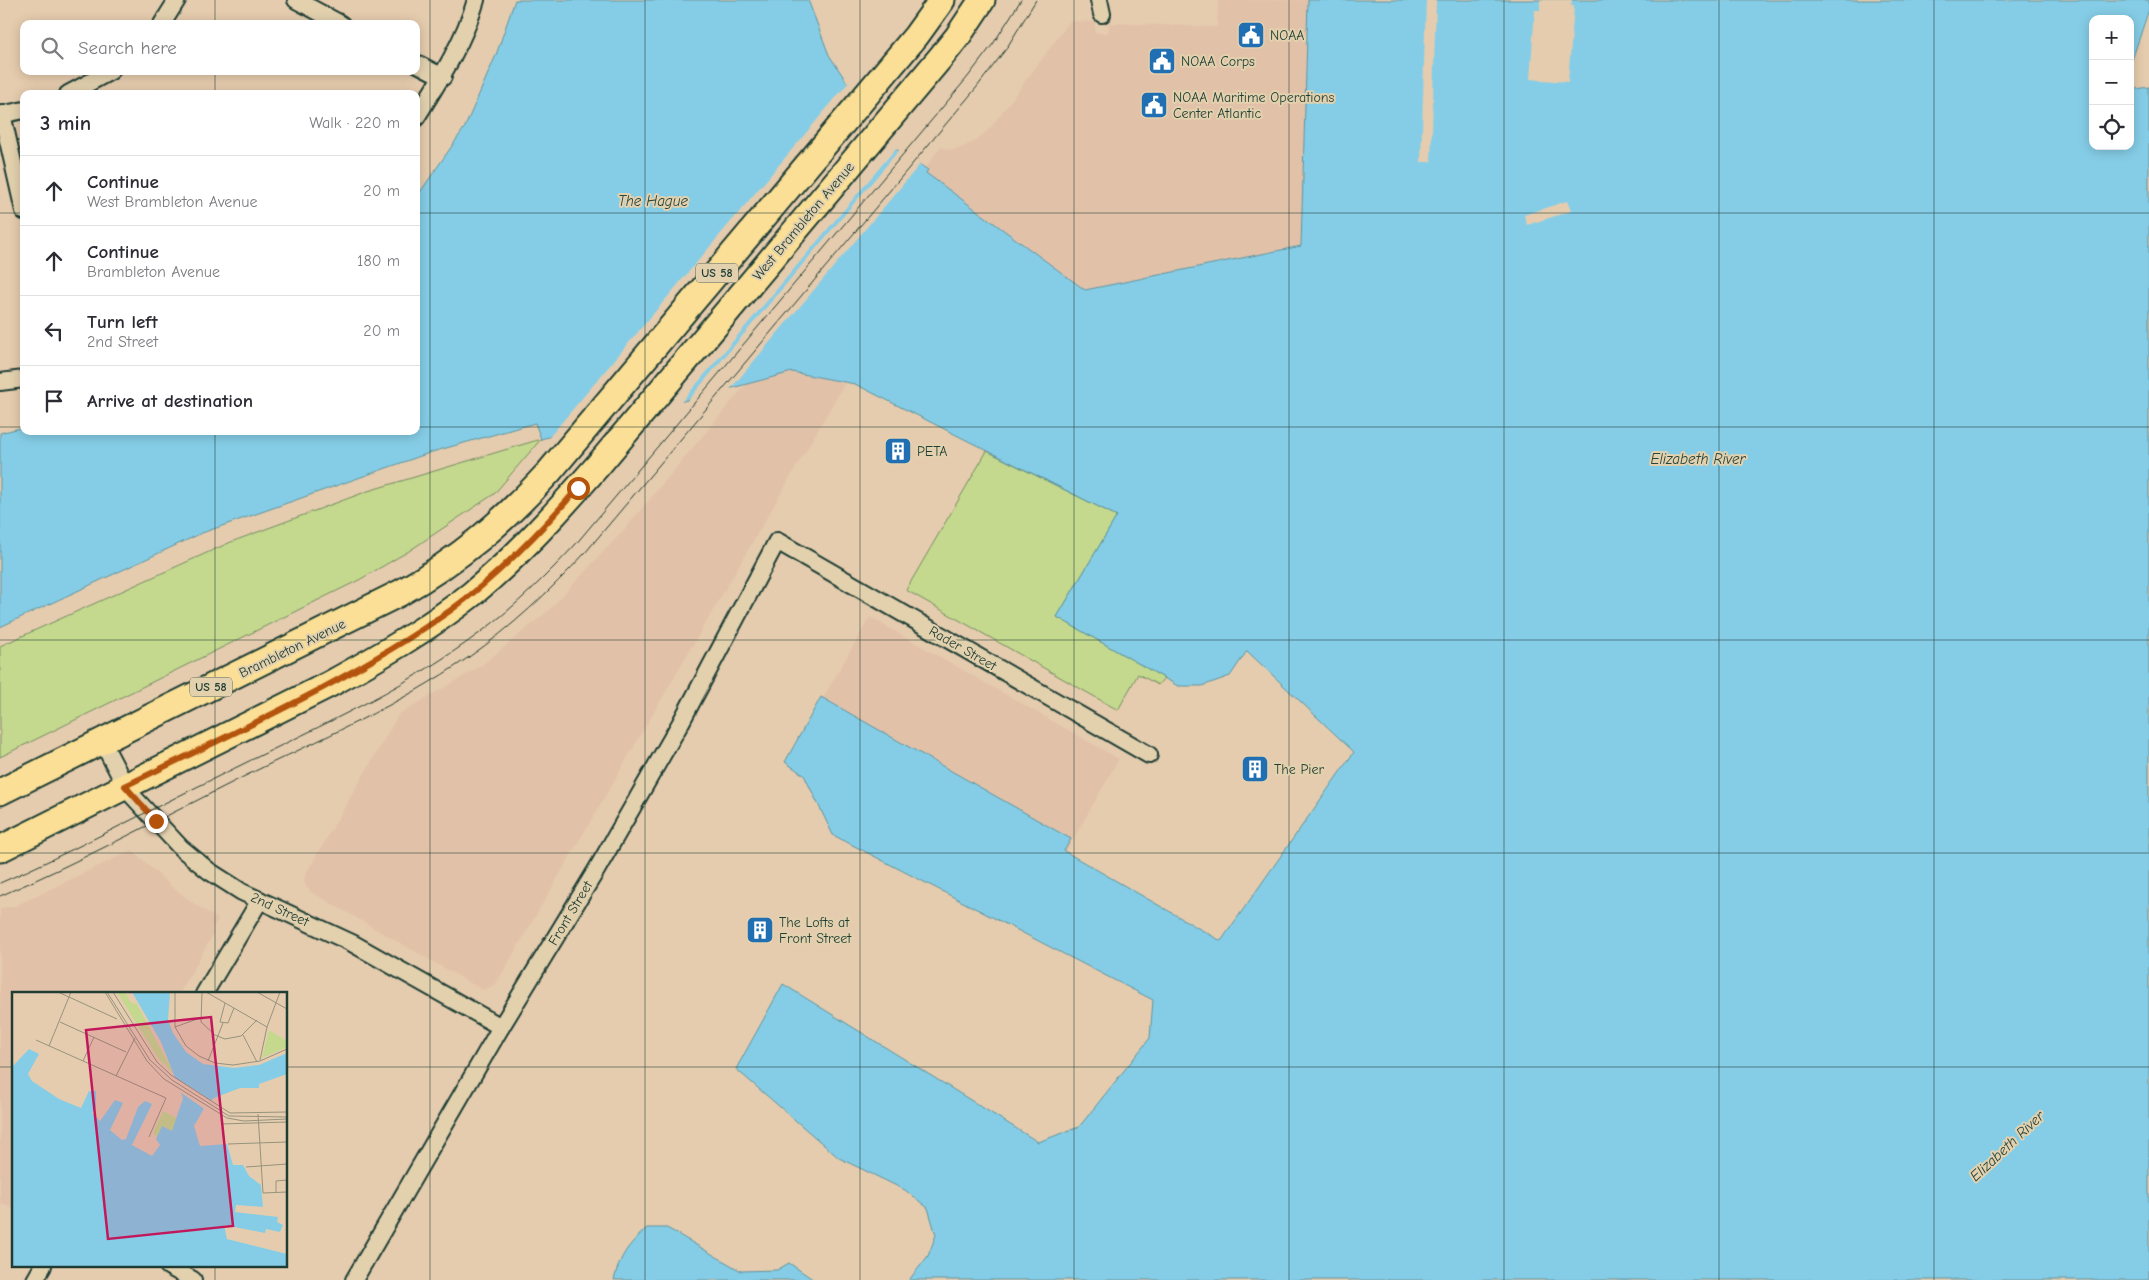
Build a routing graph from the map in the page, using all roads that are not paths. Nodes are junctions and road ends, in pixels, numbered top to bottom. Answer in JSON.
{"nodes":[{"id":1,"x":178,"y":0,"type":"edge"},
{"id":2,"x":296,"y":0,"type":"edge"},
{"id":3,"x":476,"y":0,"type":"edge"},
{"id":4,"x":942,"y":0,"type":"edge"},
{"id":5,"x":982,"y":0,"type":"edge"},
{"id":6,"x":165,"y":20,"type":"edge"},
{"id":7,"x":334,"y":20,"type":"edge"},
{"id":8,"x":420,"y":65,"type":"edge"},
{"id":9,"x":104,"y":75,"type":"edge"},
{"id":10,"x":443,"y":76,"type":"junction"},
{"id":11,"x":75,"y":90,"type":"edge"},
{"id":12,"x":20,"y":111,"type":"edge"},
{"id":13,"x":420,"y":112,"type":"edge"},
{"id":14,"x":1,"y":114,"type":"edge"},
{"id":15,"x":20,"y":194,"type":"edge"},
{"id":16,"x":20,"y":380,"type":"edge"},
{"id":17,"x":0,"y":382,"type":"edge"},
{"id":18,"x":777,"y":541,"type":"joint"},
{"id":19,"x":102,"y":741,"type":"junction"},
{"id":20,"x":1149,"y":755,"type":"dead end"},
{"id":21,"x":125,"y":786,"type":"junction"},
{"id":22,"x":0,"y":792,"type":"edge"},
{"id":23,"x":0,"y":849,"type":"edge"},
{"id":24,"x":260,"y":900,"type":"junction"},
{"id":25,"x":205,"y":992,"type":"edge"},
{"id":26,"x":501,"y":1028,"type":"junction"},
{"id":27,"x":42,"y":1268,"type":"edge"},
{"id":28,"x":172,"y":1268,"type":"edge"},
{"id":29,"x":35,"y":1280,"type":"edge"},
{"id":30,"x":193,"y":1280,"type":"edge"},
{"id":31,"x":354,"y":1280,"type":"edge"}],
"edges":[{"from":1,"to":6,"type":"street"},
{"from":2,"to":7,"type":"street"},
{"from":3,"to":10,"type":"street"},
{"from":4,"to":19,"type":"main road","name":"Brambleton Avenue","number":"US 58"},
{"from":5,"to":21,"type":"main road","name":"West Brambleton Avenue","number":"US 58"},
{"from":8,"to":10,"type":"street"},
{"from":9,"to":11,"type":"street"},
{"from":10,"to":13,"type":"street"},
{"from":12,"to":14,"type":"street"},
{"from":14,"to":15,"type":"street"},
{"from":16,"to":17,"type":"street"},
{"from":18,"to":20,"type":"street","name":"Rader Street"},
{"from":18,"to":26,"type":"street","name":"Front Street"},
{"from":19,"to":21,"type":"street","name":"2nd Street"},
{"from":19,"to":22,"type":"main road","name":"Brambleton Avenue","number":"US 58"},
{"from":21,"to":23,"type":"main road","number":"US 58"},
{"from":21,"to":24,"type":"street","name":"2nd Street"},
{"from":24,"to":25,"type":"street"},
{"from":24,"to":26,"type":"street","name":"2nd Street"},
{"from":26,"to":31,"type":"street","name":"Front Street"},
{"from":27,"to":29,"type":"street"},
{"from":28,"to":30,"type":"street"}]}
